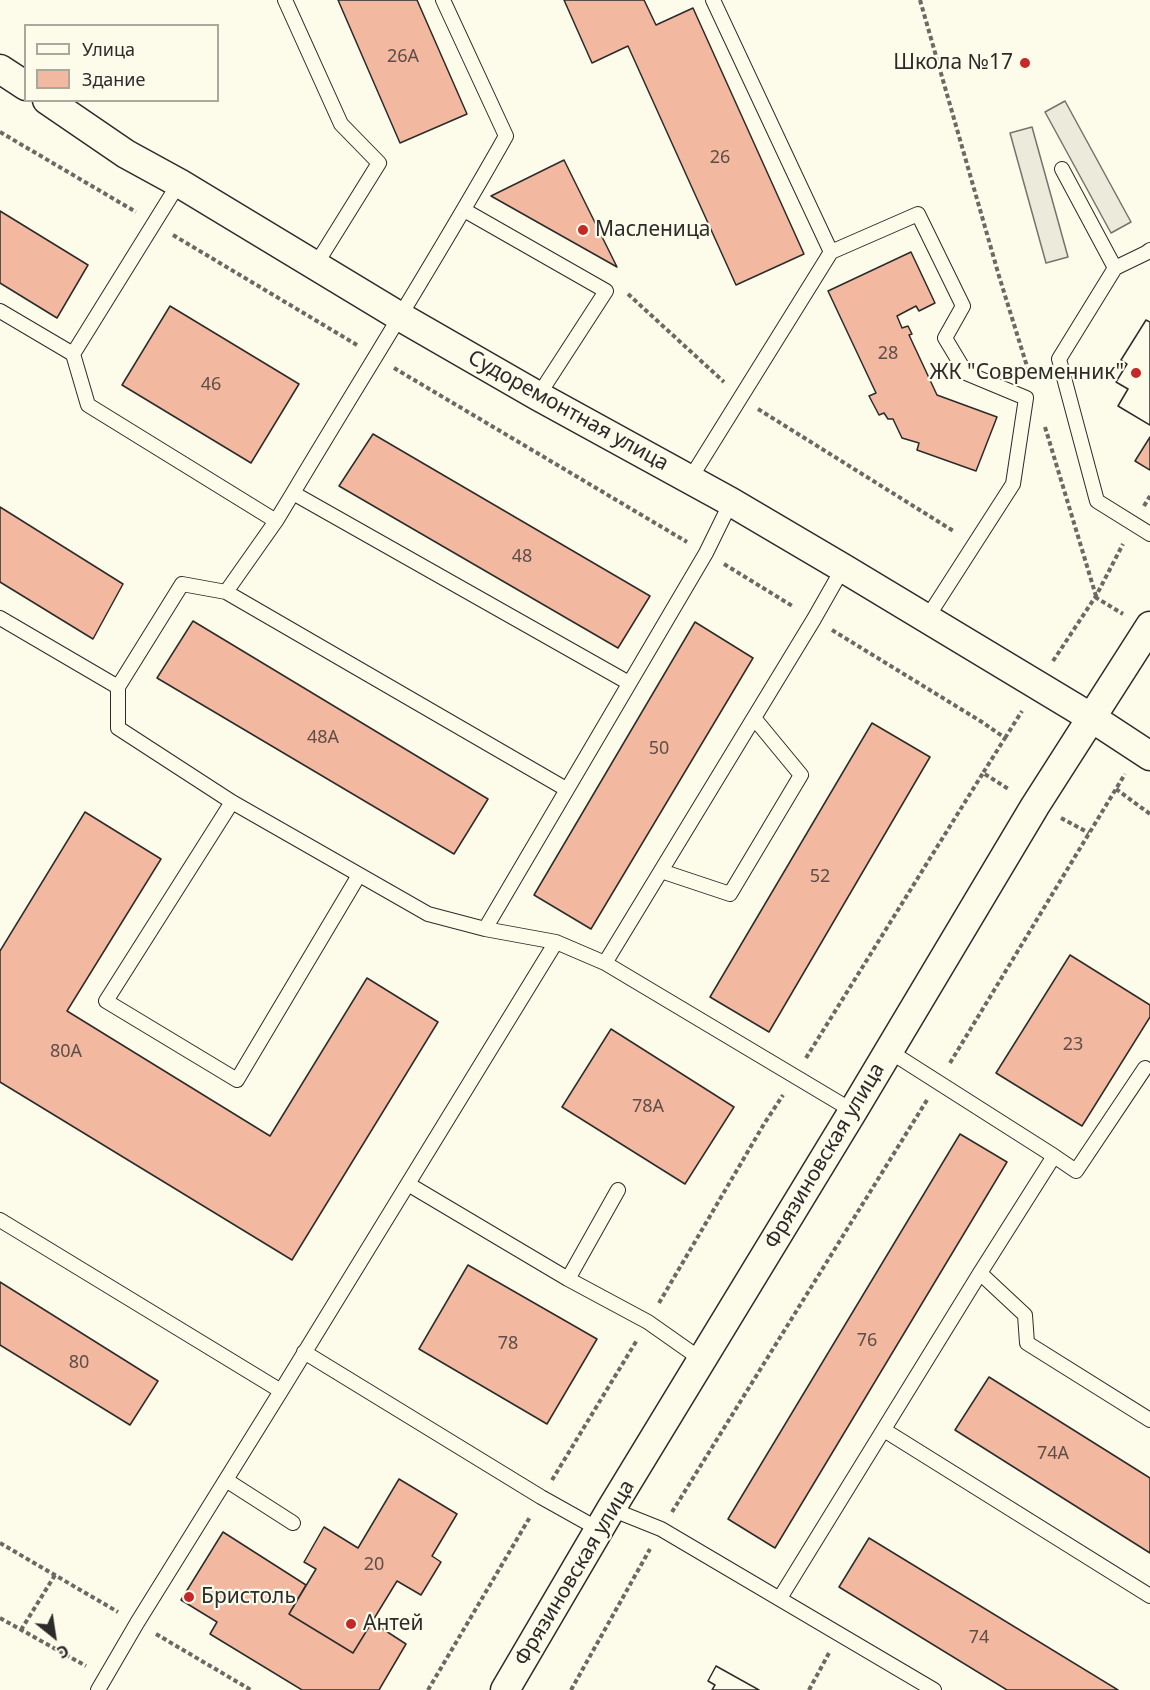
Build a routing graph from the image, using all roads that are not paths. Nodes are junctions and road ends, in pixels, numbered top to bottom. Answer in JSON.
{"nodes":[{"id":1,"x":285,"y":0,"type":"edge"},
{"id":2,"x":443,"y":0,"type":"edge"},
{"id":3,"x":712,"y":0,"type":"edge"},
{"id":4,"x":0,"y":69,"type":"edge"},
{"id":5,"x":24,"y":85,"type":"edge"},
{"id":6,"x":50,"y":102,"type":"edge"},
{"id":7,"x":1062,"y":170,"type":"dead end"},
{"id":8,"x":179,"y":183,"type":"junction"},
{"id":9,"x":465,"y":210,"type":"junction"},
{"id":10,"x":1150,"y":250,"type":"edge"},
{"id":11,"x":831,"y":252,"type":"junction"},
{"id":12,"x":315,"y":266,"type":"junction"},
{"id":13,"x":1115,"y":268,"type":"junction"},
{"id":14,"x":0,"y":311,"type":"edge"},
{"id":15,"x":399,"y":316,"type":"junction"},
{"id":16,"x":74,"y":354,"type":"junction"},
{"id":17,"x":538,"y":396,"type":"junction"},
{"id":18,"x":690,"y":479,"type":"junction"},
{"id":19,"x":293,"y":494,"type":"junction"},
{"id":20,"x":731,"y":502,"type":"junction"},
{"id":21,"x":276,"y":520,"type":"junction"},
{"id":22,"x":1150,"y":534,"type":"edge"},
{"id":23,"x":843,"y":568,"type":"junction"},
{"id":24,"x":226,"y":592,"type":"junction"},
{"id":25,"x":0,"y":618,"type":"edge"},
{"id":26,"x":927,"y":618,"type":"junction"},
{"id":27,"x":1150,"y":626,"type":"edge"},
{"id":28,"x":629,"y":684,"type":"junction"},
{"id":29,"x":118,"y":687,"type":"junction"},
{"id":30,"x":754,"y":718,"type":"junction"},
{"id":31,"x":1092,"y":718,"type":"junction"},
{"id":32,"x":1145,"y":752,"type":"edge"},
{"id":33,"x":566,"y":789,"type":"junction"},
{"id":34,"x":232,"y":802,"type":"junction"},
{"id":35,"x":661,"y":871,"type":"junction"},
{"id":36,"x":359,"y":875,"type":"junction"},
{"id":37,"x":484,"y":929,"type":"junction"},
{"id":38,"x":556,"y":942,"type":"junction"},
{"id":39,"x":605,"y":963,"type":"junction"},
{"id":40,"x":889,"y":1050,"type":"junction"},
{"id":41,"x":1145,"y":1068,"type":"dead end"},
{"id":42,"x":853,"y":1111,"type":"junction"},
{"id":43,"x":1054,"y":1156,"type":"junction"},
{"id":44,"x":408,"y":1184,"type":"junction"},
{"id":45,"x":618,"y":1190,"type":"dead end"},
{"id":46,"x":0,"y":1220,"type":"edge"},
{"id":47,"x":980,"y":1273,"type":"junction"},
{"id":48,"x":568,"y":1279,"type":"junction"},
{"id":49,"x":304,"y":1352,"type":"junction"},
{"id":50,"x":702,"y":1360,"type":"junction"},
{"id":51,"x":281,"y":1391,"type":"junction"},
{"id":52,"x":1150,"y":1420,"type":"edge"},
{"id":53,"x":884,"y":1430,"type":"junction"},
{"id":54,"x":226,"y":1480,"type":"junction"},
{"id":55,"x":605,"y":1520,"type":"junction"},
{"id":56,"x":293,"y":1523,"type":"dead end"},
{"id":57,"x":1150,"y":1596,"type":"edge"},
{"id":58,"x":780,"y":1598,"type":"junction"},
{"id":59,"x":98,"y":1690,"type":"edge"},
{"id":60,"x":505,"y":1690,"type":"edge"},
{"id":61,"x":934,"y":1690,"type":"edge"}],
"edges":[{"from":1,"to":12,"type":"lane"},
{"from":2,"to":9,"type":"lane"},
{"from":3,"to":11,"type":"lane"},
{"from":4,"to":5,"type":"street"},
{"from":6,"to":8,"type":"street","name":"Судоремонтная улица"},
{"from":7,"to":13,"type":"lane"},
{"from":8,"to":12,"type":"street","name":"Судоремонтная улица"},
{"from":8,"to":16,"type":"lane"},
{"from":9,"to":15,"type":"lane"},
{"from":9,"to":17,"type":"lane"},
{"from":10,"to":13,"type":"lane"},
{"from":11,"to":18,"type":"lane"},
{"from":11,"to":26,"type":"lane"},
{"from":12,"to":15,"type":"street","name":"Судоремонтная улица"},
{"from":13,"to":22,"type":"lane"},
{"from":14,"to":16,"type":"lane"},
{"from":15,"to":17,"type":"street","name":"Судоремонтная улица"},
{"from":15,"to":19,"type":"lane"},
{"from":16,"to":21,"type":"lane"},
{"from":17,"to":18,"type":"street","name":"Судоремонтная улица"},
{"from":18,"to":20,"type":"street","name":"Судоремонтная улица"},
{"from":19,"to":21,"type":"lane"},
{"from":19,"to":28,"type":"lane"},
{"from":20,"to":23,"type":"street","name":"Судоремонтная улица"},
{"from":20,"to":28,"type":"lane"},
{"from":21,"to":24,"type":"lane"},
{"from":23,"to":26,"type":"street","name":"Судоремонтная улица"},
{"from":23,"to":30,"type":"lane"},
{"from":24,"to":29,"type":"lane"},
{"from":24,"to":33,"type":"lane"},
{"from":25,"to":29,"type":"lane"},
{"from":26,"to":31,"type":"street","name":"Судоремонтная улица"},
{"from":27,"to":31,"type":"street","name":"Фрязиновская улица"},
{"from":28,"to":33,"type":"lane"},
{"from":29,"to":34,"type":"lane"},
{"from":30,"to":35,"type":"lane"},
{"from":30,"to":35,"type":"lane"},
{"from":31,"to":32,"type":"street","name":"Судоремонтная улица"},
{"from":31,"to":40,"type":"street","name":"Фрязиновская улица"},
{"from":33,"to":37,"type":"lane"},
{"from":34,"to":36,"type":"lane"},
{"from":34,"to":36,"type":"lane"},
{"from":35,"to":39,"type":"lane"},
{"from":36,"to":37,"type":"lane"},
{"from":37,"to":38,"type":"lane"},
{"from":38,"to":39,"type":"lane"},
{"from":38,"to":44,"type":"lane"},
{"from":39,"to":42,"type":"lane"},
{"from":40,"to":42,"type":"street","name":"Фрязиновская улица"},
{"from":40,"to":43,"type":"lane"},
{"from":41,"to":43,"type":"lane"},
{"from":42,"to":50,"type":"street","name":"Фрязиновская улица"},
{"from":43,"to":47,"type":"lane"},
{"from":44,"to":48,"type":"lane"},
{"from":44,"to":49,"type":"lane"},
{"from":45,"to":48,"type":"lane"},
{"from":46,"to":51,"type":"lane"},
{"from":47,"to":52,"type":"lane"},
{"from":47,"to":53,"type":"lane"},
{"from":48,"to":50,"type":"lane"},
{"from":49,"to":51,"type":"lane"},
{"from":49,"to":55,"type":"lane"},
{"from":50,"to":55,"type":"street","name":"Фрязиновская улица"},
{"from":51,"to":54,"type":"lane"},
{"from":53,"to":57,"type":"lane"},
{"from":53,"to":58,"type":"lane"},
{"from":54,"to":56,"type":"lane"},
{"from":54,"to":59,"type":"lane"},
{"from":55,"to":58,"type":"lane"},
{"from":55,"to":60,"type":"street","name":"Фрязиновская улица"},
{"from":58,"to":61,"type":"lane"}]}
